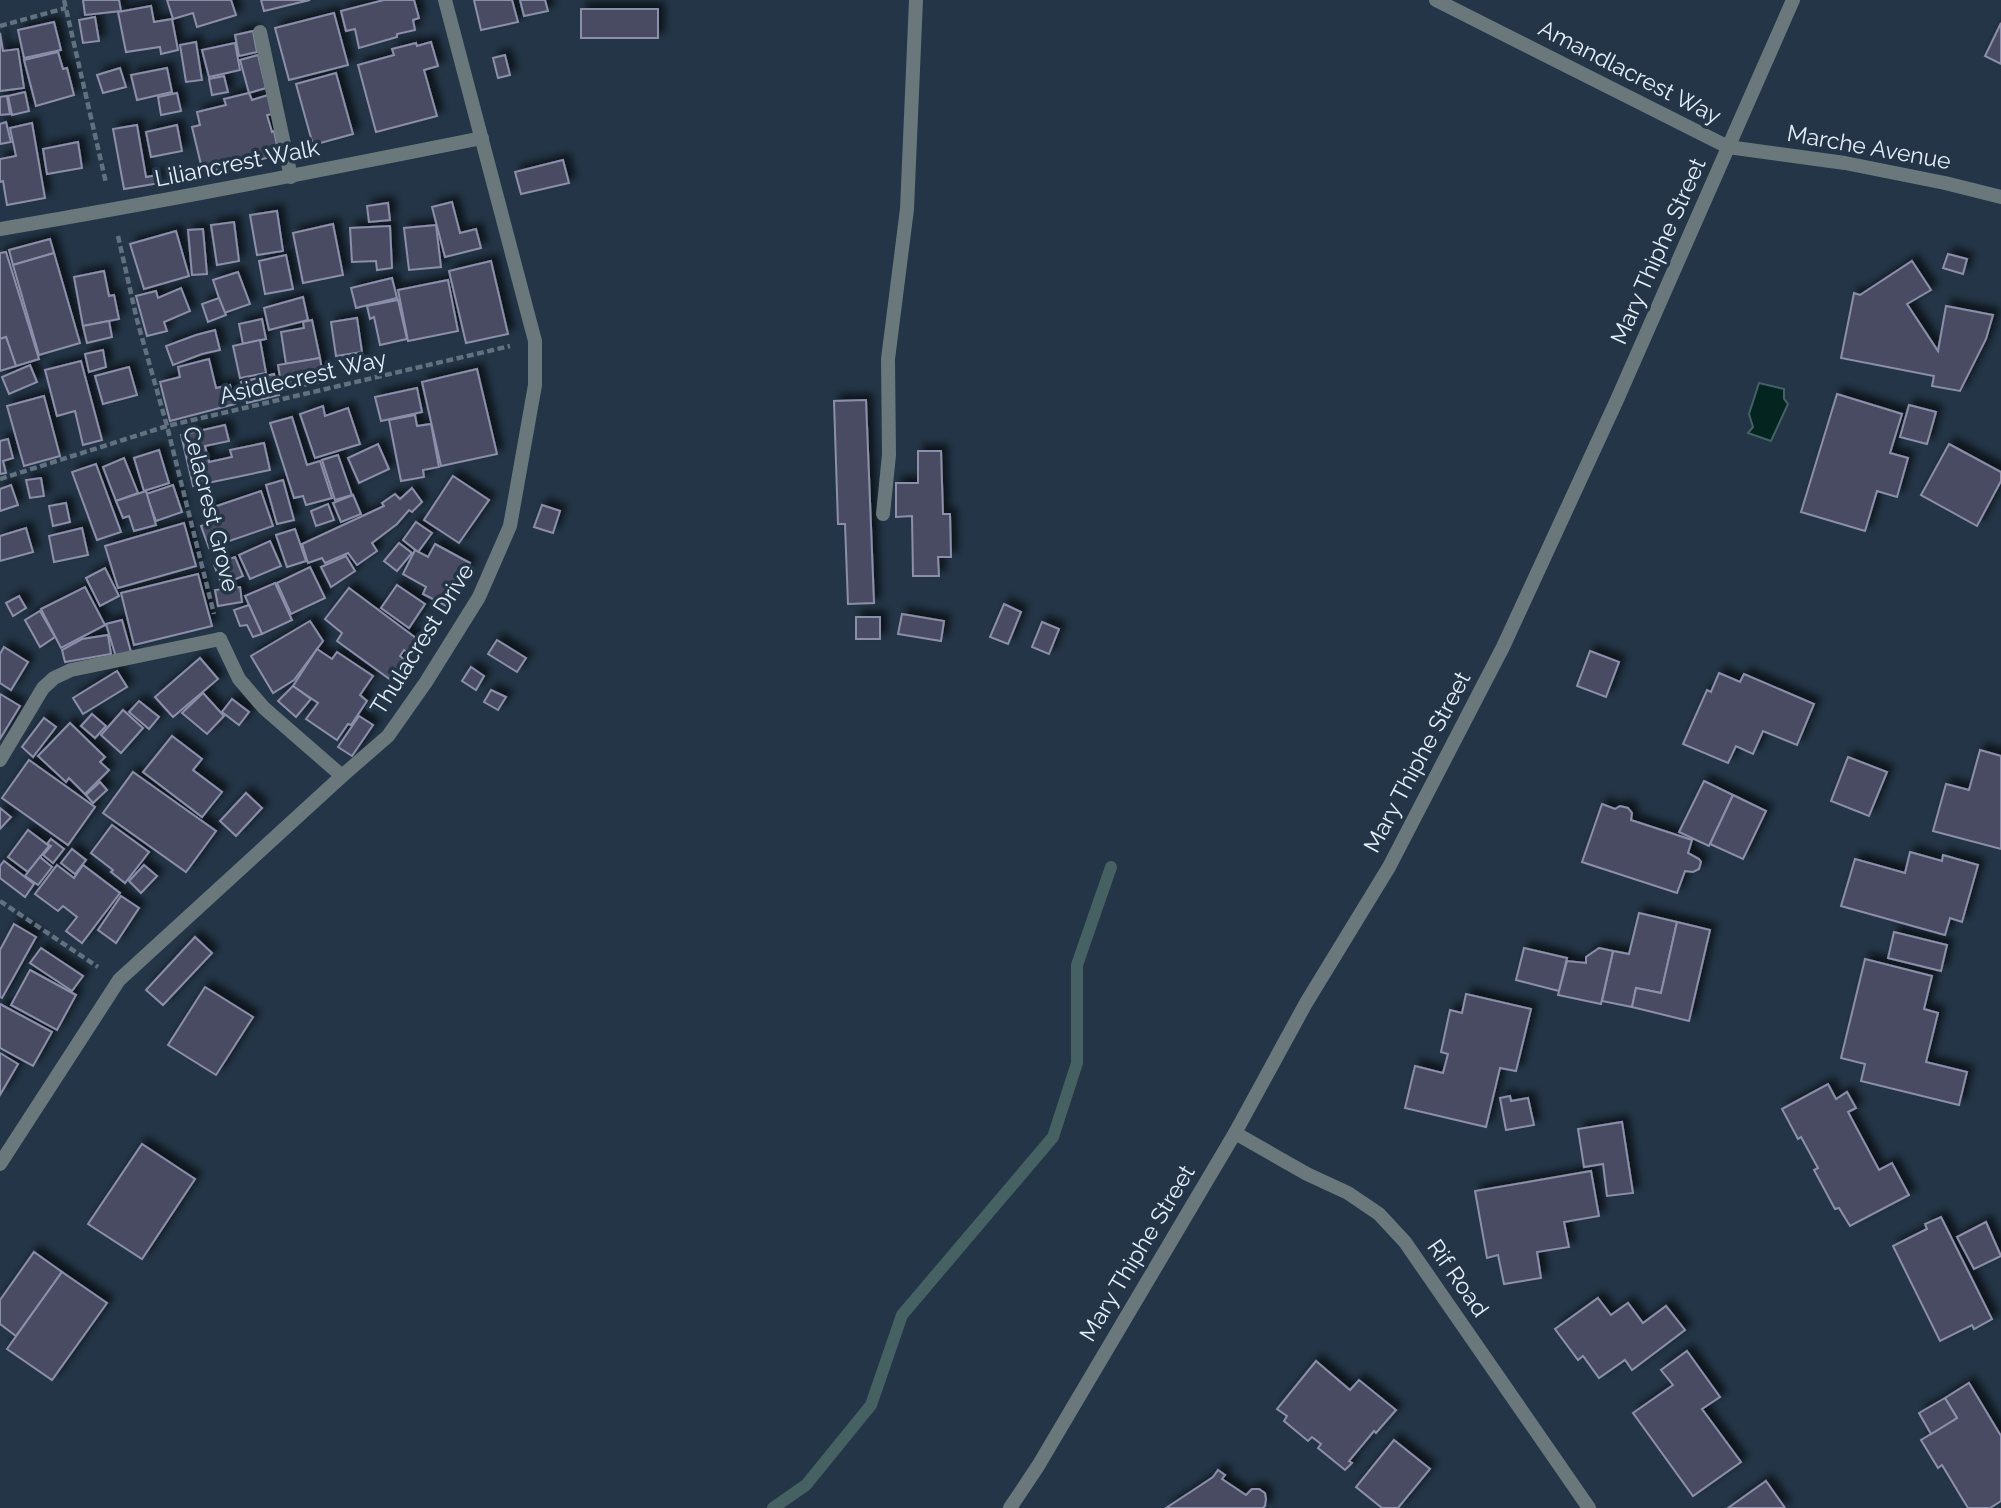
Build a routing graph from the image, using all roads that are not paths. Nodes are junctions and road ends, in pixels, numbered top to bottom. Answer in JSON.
{"nodes":[{"id":1,"x":445,"y":0,"type":"edge"},
{"id":2,"x":916,"y":0,"type":"edge"},
{"id":3,"x":1436,"y":0,"type":"edge"},
{"id":4,"x":1793,"y":0,"type":"edge"},
{"id":5,"x":260,"y":32,"type":"dead end"},
{"id":6,"x":482,"y":138,"type":"junction"},
{"id":7,"x":1728,"y":147,"type":"junction"},
{"id":8,"x":291,"y":177,"type":"junction"},
{"id":9,"x":2001,"y":197,"type":"edge"},
{"id":10,"x":0,"y":229,"type":"edge"},
{"id":11,"x":883,"y":514,"type":"dead end"},
{"id":12,"x":0,"y":760,"type":"edge"},
{"id":13,"x":342,"y":776,"type":"junction"},
{"id":14,"x":1235,"y":1133,"type":"junction"},
{"id":15,"x":0,"y":1164,"type":"edge"},
{"id":16,"x":1010,"y":1508,"type":"edge"},
{"id":17,"x":1589,"y":1508,"type":"edge"}],
"edges":[{"from":1,"to":6,"type":"street","name":"Thulacrest Drive"},
{"from":2,"to":11,"type":"street"},
{"from":3,"to":7,"type":"street","name":"Amandlacrest Way"},
{"from":4,"to":7,"type":"street","name":"Mary Thiphe Street"},
{"from":5,"to":8,"type":"street"},
{"from":6,"to":8,"type":"street","name":"Liliancrest Walk"},
{"from":6,"to":13,"type":"street","name":"Thulacrest Drive"},
{"from":7,"to":9,"type":"street","name":"Marche Avenue"},
{"from":7,"to":14,"type":"street","name":"Mary Thiphe Street"},
{"from":8,"to":10,"type":"street","name":"Liliancrest Walk"},
{"from":12,"to":13,"type":"street"},
{"from":13,"to":15,"type":"street","name":"Thulacrest Drive"},
{"from":14,"to":16,"type":"street","name":"Mary Thiphe Street"},
{"from":14,"to":17,"type":"street","name":"Rif Road"}]}
